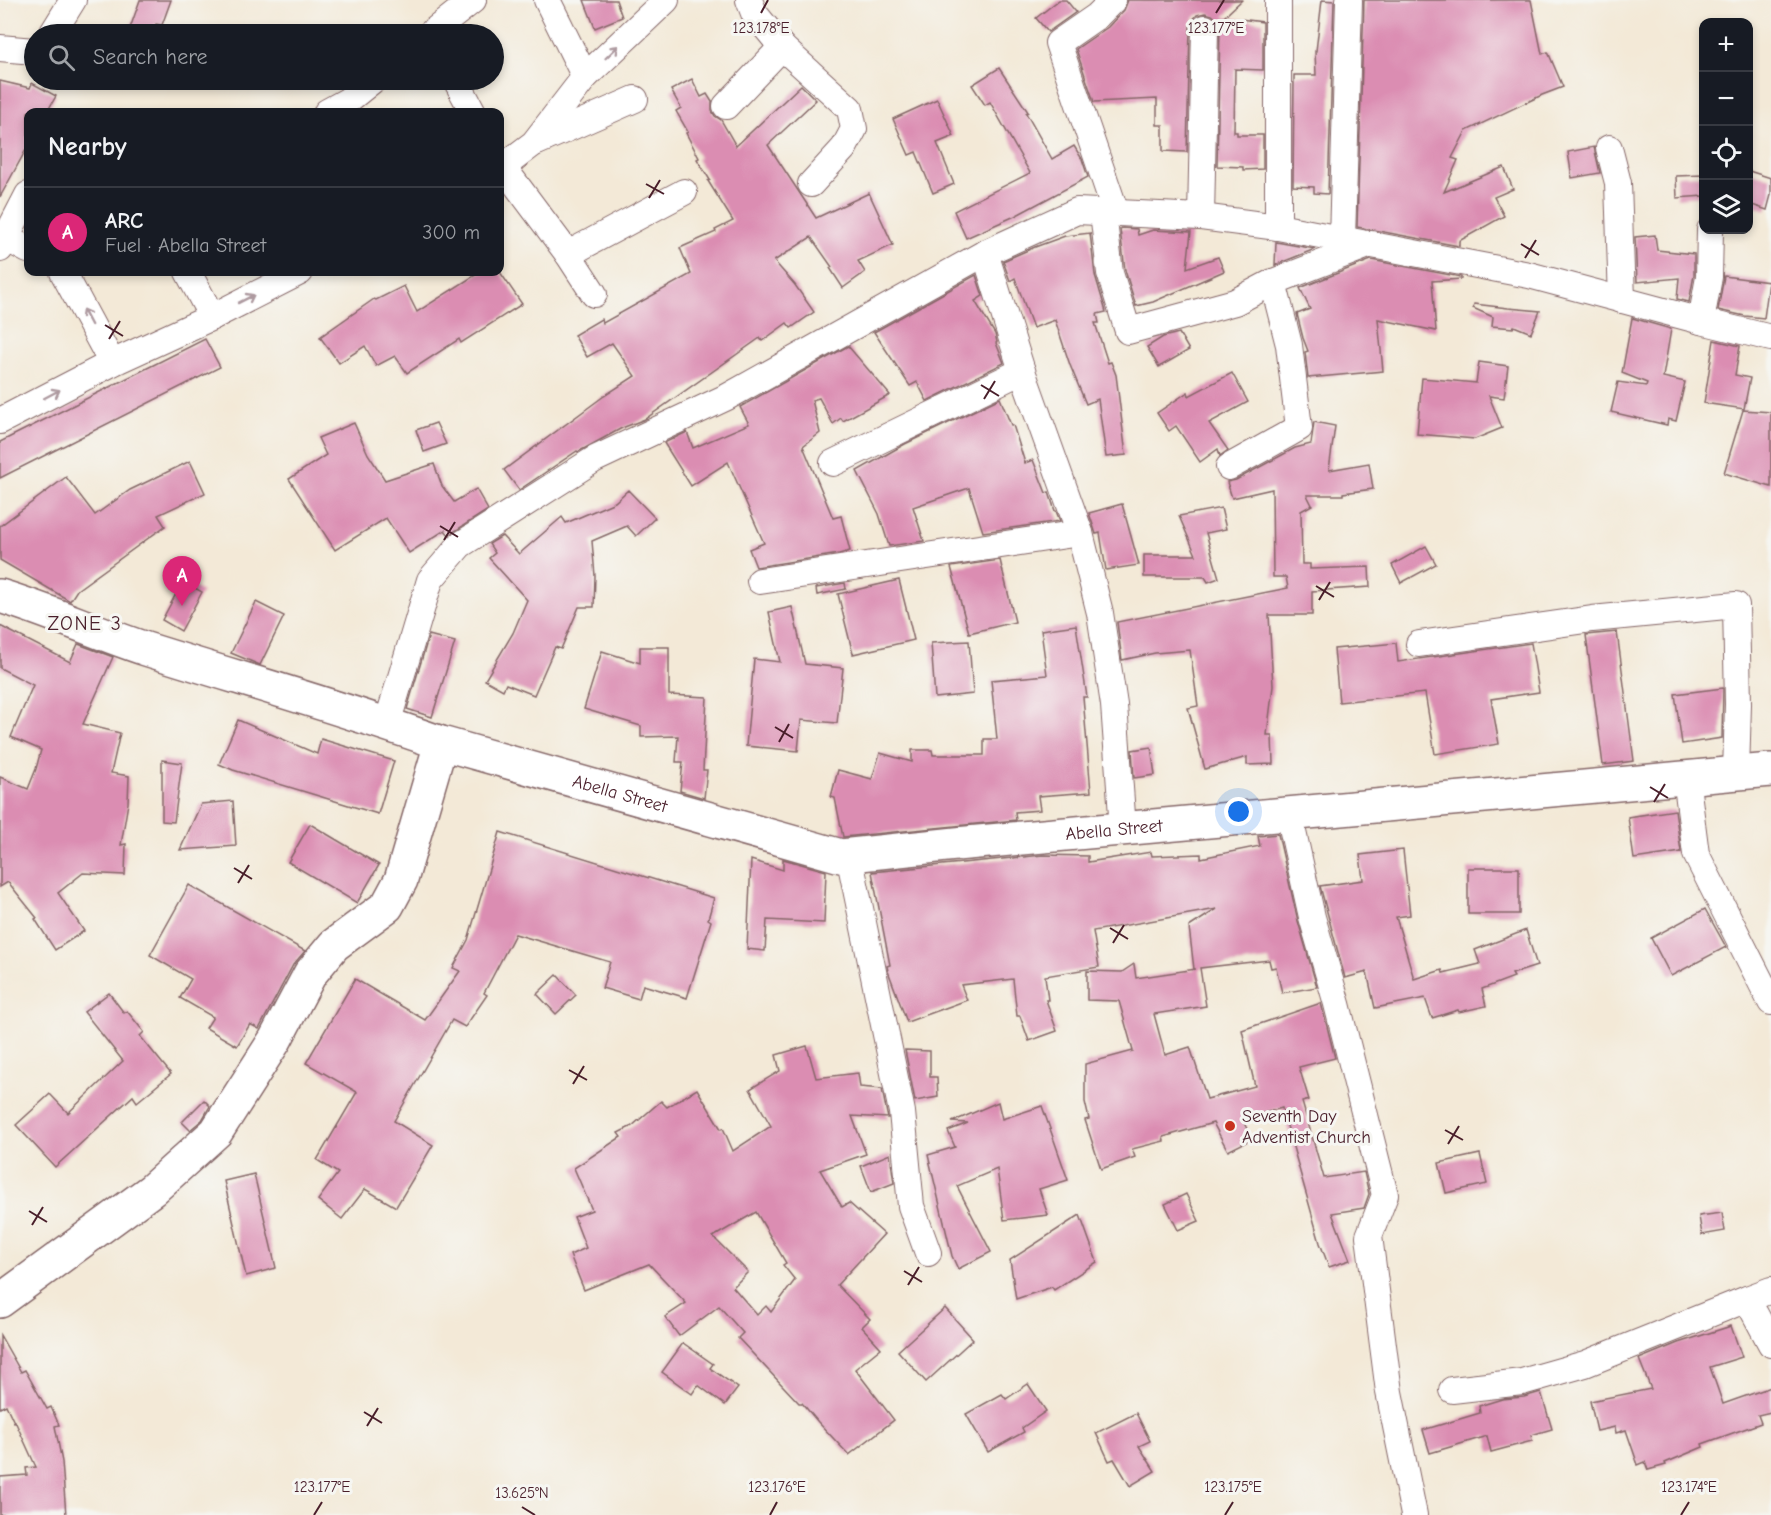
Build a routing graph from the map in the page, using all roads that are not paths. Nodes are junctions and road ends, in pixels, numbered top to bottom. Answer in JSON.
{"nodes":[{"id":1,"x":73,"y":0,"type":"edge"},
{"id":2,"x":473,"y":0,"type":"edge"},
{"id":3,"x":547,"y":0,"type":"edge"},
{"id":4,"x":666,"y":0,"type":"edge"},
{"id":5,"x":749,"y":0,"type":"edge"},
{"id":6,"x":1113,"y":0,"type":"edge"},
{"id":7,"x":1278,"y":0,"type":"edge"},
{"id":8,"x":1349,"y":0,"type":"edge"},
{"id":9,"x":58,"y":24,"type":"edge"},
{"id":10,"x":444,"y":24,"type":"edge"},
{"id":11,"x":1205,"y":28,"type":"dead end"},
{"id":12,"x":782,"y":47,"type":"junction"},
{"id":13,"x":0,"y":48,"type":"edge"},
{"id":14,"x":24,"y":50,"type":"edge"},
{"id":15,"x":585,"y":77,"type":"junction"},
{"id":16,"x":360,"y":90,"type":"edge"},
{"id":17,"x":461,"y":90,"type":"edge"},
{"id":18,"x":636,"y":99,"type":"dead end"},
{"id":19,"x":726,"y":106,"type":"dead end"},
{"id":20,"x":334,"y":108,"type":"edge"},
{"id":21,"x":471,"y":108,"type":"edge"},
{"id":22,"x":534,"y":143,"type":"junction"},
{"id":23,"x":1609,"y":148,"type":"dead end"},
{"id":24,"x":504,"y":164,"type":"edge"},
{"id":25,"x":504,"y":172,"type":"edge"},
{"id":26,"x":811,"y":184,"type":"dead end"},
{"id":27,"x":684,"y":192,"type":"dead end"},
{"id":28,"x":24,"y":203,"type":"edge"},
{"id":29,"x":1110,"y":213,"type":"junction"},
{"id":30,"x":1200,"y":217,"type":"junction"},
{"id":31,"x":1278,"y":227,"type":"junction"},
{"id":32,"x":1710,"y":234,"type":"edge"},
{"id":33,"x":1342,"y":239,"type":"junction"},
{"id":34,"x":3,"y":244,"type":"edge"},
{"id":35,"x":1371,"y":244,"type":"junction"},
{"id":36,"x":24,"y":249,"type":"edge"},
{"id":37,"x":985,"y":253,"type":"junction"},
{"id":38,"x":568,"y":254,"type":"junction"},
{"id":39,"x":65,"y":276,"type":"edge"},
{"id":40,"x":190,"y":276,"type":"edge"},
{"id":41,"x":292,"y":276,"type":"edge"},
{"id":42,"x":1274,"y":282,"type":"junction"},
{"id":43,"x":594,"y":294,"type":"dead end"},
{"id":44,"x":1622,"y":300,"type":"junction"},
{"id":45,"x":212,"y":317,"type":"junction"},
{"id":46,"x":1701,"y":321,"type":"junction"},
{"id":47,"x":1771,"y":338,"type":"edge"},
{"id":48,"x":112,"y":363,"type":"junction"},
{"id":49,"x":1022,"y":371,"type":"junction"},
{"id":50,"x":0,"y":421,"type":"edge"},
{"id":51,"x":833,"y":463,"type":"dead end"},
{"id":52,"x":1229,"y":467,"type":"dead end"},
{"id":53,"x":1080,"y":533,"type":"junction"},
{"id":54,"x":760,"y":581,"type":"dead end"},
{"id":55,"x":0,"y":596,"type":"edge"},
{"id":56,"x":1419,"y":644,"type":"dead end"},
{"id":57,"x":387,"y":724,"type":"junction"},
{"id":58,"x":441,"y":743,"type":"junction"},
{"id":59,"x":1771,"y":770,"type":"edge"},
{"id":60,"x":1736,"y":773,"type":"junction"},
{"id":61,"x":1686,"y":777,"type":"junction"},
{"id":62,"x":1275,"y":815,"type":"junction"},
{"id":63,"x":1123,"y":830,"type":"junction"},
{"id":64,"x":849,"y":855,"type":"junction"},
{"id":65,"x":1771,"y":1002,"type":"edge"},
{"id":66,"x":928,"y":1253,"type":"dead end"},
{"id":67,"x":1771,"y":1290,"type":"edge"},
{"id":68,"x":1747,"y":1299,"type":"junction"},
{"id":69,"x":0,"y":1301,"type":"edge"},
{"id":70,"x":1771,"y":1344,"type":"edge"},
{"id":71,"x":1452,"y":1390,"type":"dead end"},
{"id":72,"x":1414,"y":1515,"type":"edge"}],
"edges":[{"from":1,"to":9,"type":"street"},
{"from":2,"to":10,"type":"street"},
{"from":3,"to":15,"type":"street"},
{"from":15,"to":4,"type":"street","one_way":true},
{"from":5,"to":12,"type":"street"},
{"from":6,"to":29,"type":"street"},
{"from":7,"to":31,"type":"street"},
{"from":8,"to":33,"type":"street"},
{"from":11,"to":30,"type":"street"},
{"from":12,"to":19,"type":"street"},
{"from":12,"to":26,"type":"street"},
{"from":13,"to":14,"type":"street"},
{"from":15,"to":22,"type":"street"},
{"from":16,"to":20,"type":"street"},
{"from":17,"to":21,"type":"street"},
{"from":18,"to":22,"type":"street"},
{"from":22,"to":24,"type":"street"},
{"from":23,"to":44,"type":"street"},
{"from":25,"to":38,"type":"street"},
{"from":27,"to":38,"type":"street"},
{"from":28,"to":34,"type":"street"},
{"from":29,"to":30,"type":"street"},
{"from":29,"to":37,"type":"street"},
{"from":29,"to":42,"type":"street"},
{"from":30,"to":31,"type":"street"},
{"from":31,"to":33,"type":"street"},
{"from":32,"to":46,"type":"street"},
{"from":33,"to":35,"type":"street"},
{"from":34,"to":36,"type":"street"},
{"from":35,"to":42,"type":"street"},
{"from":35,"to":44,"type":"street"},
{"from":37,"to":49,"type":"street"},
{"from":37,"to":57,"type":"street"},
{"from":38,"to":43,"type":"street"},
{"from":48,"to":39,"type":"street","one_way":true},
{"from":40,"to":45,"type":"street"},
{"from":45,"to":41,"type":"street","one_way":true},
{"from":42,"to":52,"type":"street"},
{"from":44,"to":46,"type":"street"},
{"from":45,"to":48,"type":"street"},
{"from":46,"to":47,"type":"street"},
{"from":50,"to":48,"type":"street","one_way":true},
{"from":49,"to":51,"type":"street"},
{"from":49,"to":53,"type":"street"},
{"from":53,"to":54,"type":"street"},
{"from":53,"to":63,"type":"street"},
{"from":55,"to":57,"type":"street","name":"Abella Street"},
{"from":56,"to":60,"type":"street"},
{"from":57,"to":58,"type":"street","name":"Abella Street"},
{"from":58,"to":64,"type":"street","name":"Abella Street"},
{"from":58,"to":69,"type":"street"},
{"from":59,"to":60,"type":"street","name":"Abella Street"},
{"from":60,"to":61,"type":"street","name":"Abella Street"},
{"from":61,"to":62,"type":"street","name":"Abella Street"},
{"from":61,"to":65,"type":"street"},
{"from":62,"to":63,"type":"street","name":"Abella Street"},
{"from":62,"to":72,"type":"street"},
{"from":63,"to":64,"type":"street","name":"Abella Street"},
{"from":64,"to":66,"type":"street"},
{"from":67,"to":68,"type":"street"},
{"from":68,"to":70,"type":"street"},
{"from":68,"to":71,"type":"street"}]}
